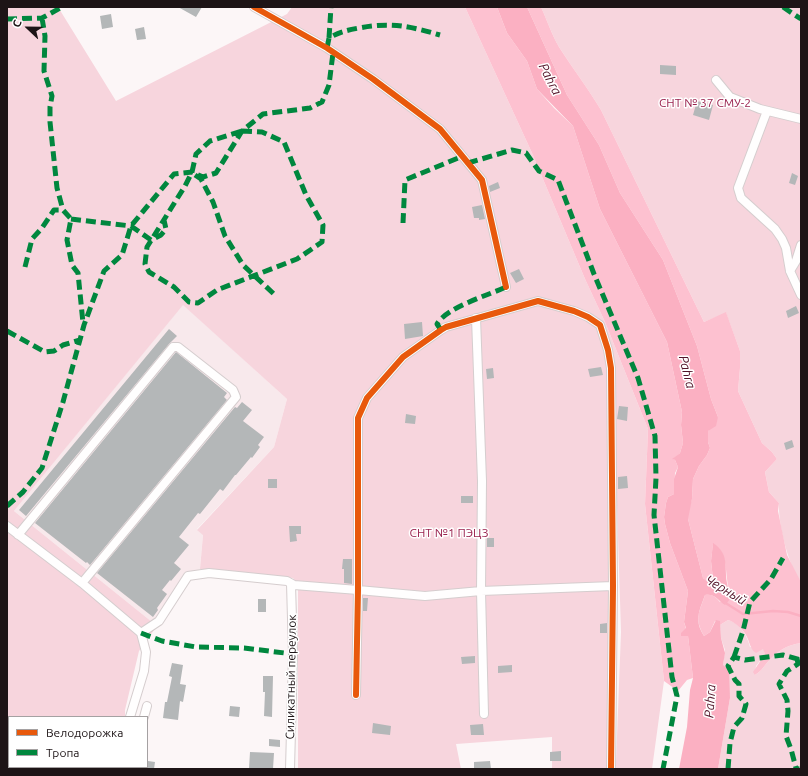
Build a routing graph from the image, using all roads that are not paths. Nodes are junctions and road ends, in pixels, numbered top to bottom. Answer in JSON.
{"nodes":[{"id":1,"x":254,"y":7,"type":"edge"},
{"id":2,"x":716,"y":80,"type":"dead end"},
{"id":3,"x":767,"y":111,"type":"junction"},
{"id":4,"x":801,"y":119,"type":"edge"},
{"id":5,"x":801,"y":245,"type":"edge"},
{"id":6,"x":790,"y":271,"type":"junction"},
{"id":7,"x":506,"y":287,"type":"dead end"},
{"id":8,"x":801,"y":295,"type":"edge"},
{"id":9,"x":476,"y":318,"type":"junction"},
{"id":10,"x":7,"y":526,"type":"edge"},
{"id":11,"x":18,"y":535,"type":"junction"},
{"id":12,"x":82,"y":583,"type":"junction"},
{"id":13,"x":291,"y":584,"type":"junction"},
{"id":14,"x":613,"y":586,"type":"junction"},
{"id":15,"x":358,"y":590,"type":"junction"},
{"id":16,"x":481,"y":591,"type":"junction"},
{"id":17,"x":141,"y":633,"type":"junction"},
{"id":18,"x":356,"y":695,"type":"dead end"},
{"id":19,"x":147,"y":706,"type":"dead end"},
{"id":20,"x":484,"y":714,"type":"dead end"},
{"id":21,"x":130,"y":716,"type":"edge"},
{"id":22,"x":144,"y":716,"type":"edge"},
{"id":23,"x":290,"y":769,"type":"edge"},
{"id":24,"x":611,"y":769,"type":"edge"}],
"edges":[{"from":1,"to":7,"type":"street"},
{"from":2,"to":3,"type":"street"},
{"from":3,"to":4,"type":"street"},
{"from":3,"to":6,"type":"street"},
{"from":5,"to":6,"type":"street"},
{"from":6,"to":8,"type":"street"},
{"from":9,"to":14,"type":"street"},
{"from":9,"to":15,"type":"street"},
{"from":9,"to":16,"type":"street"},
{"from":10,"to":11,"type":"street"},
{"from":11,"to":12,"type":"street"},
{"from":11,"to":12,"type":"street"},
{"from":12,"to":17,"type":"street"},
{"from":13,"to":15,"type":"street"},
{"from":13,"to":17,"type":"street"},
{"from":13,"to":23,"type":"street","name":"Силикатный переулок"},
{"from":14,"to":16,"type":"street"},
{"from":14,"to":24,"type":"street"},
{"from":15,"to":16,"type":"street"},
{"from":15,"to":18,"type":"street"},
{"from":16,"to":20,"type":"street"},
{"from":17,"to":21,"type":"street"},
{"from":19,"to":22,"type":"street"}]}
